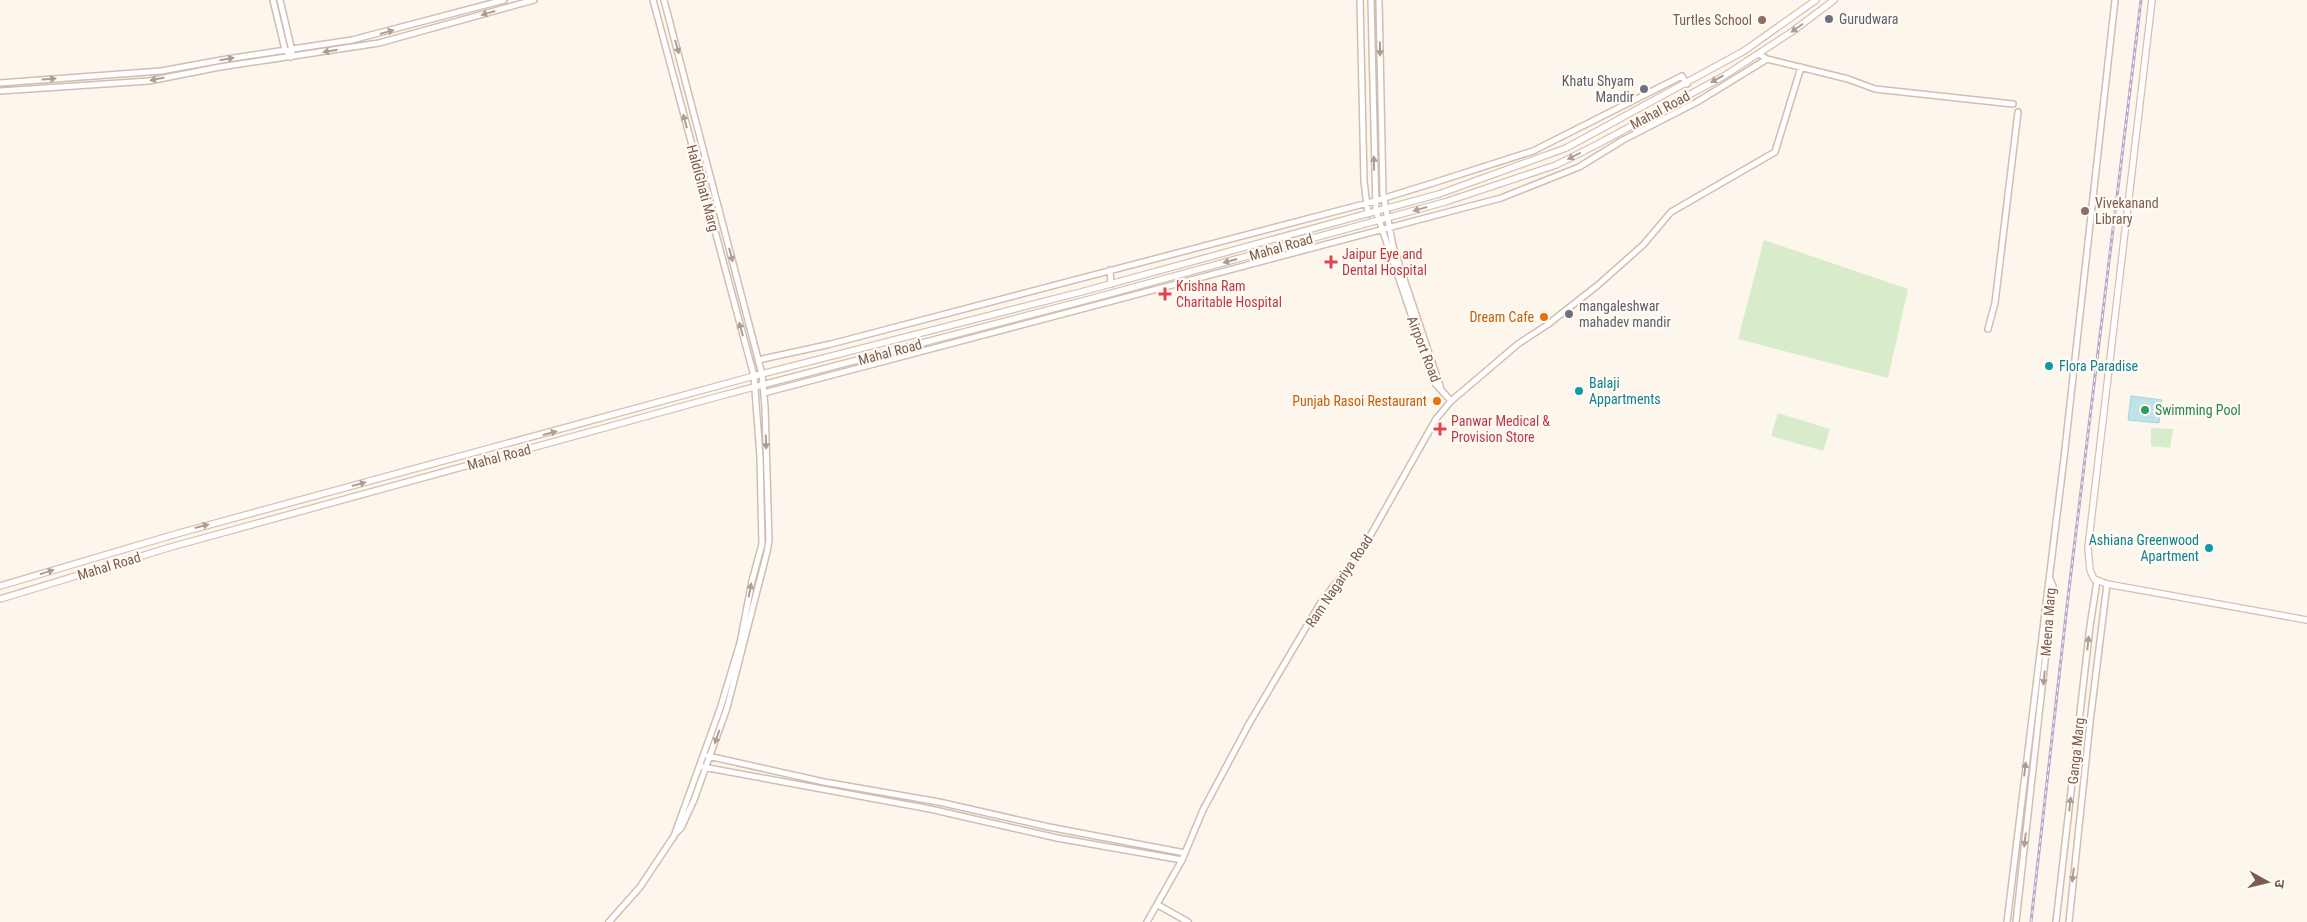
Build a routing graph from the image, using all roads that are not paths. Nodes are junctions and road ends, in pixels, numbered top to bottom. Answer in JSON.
{"nodes":[{"id":1,"x":273,"y":0,"type":"edge"},
{"id":2,"x":280,"y":0,"type":"edge"},
{"id":3,"x":504,"y":0,"type":"edge"},
{"id":4,"x":534,"y":0,"type":"edge"},
{"id":5,"x":653,"y":0,"type":"edge"},
{"id":6,"x":664,"y":0,"type":"edge"},
{"id":7,"x":1360,"y":0,"type":"edge"},
{"id":8,"x":1371,"y":0,"type":"edge"},
{"id":9,"x":1379,"y":0,"type":"edge"},
{"id":10,"x":1816,"y":0,"type":"edge"},
{"id":11,"x":1834,"y":0,"type":"edge"},
{"id":12,"x":2116,"y":0,"type":"edge"},
{"id":13,"x":2152,"y":0,"type":"edge"},
{"id":14,"x":292,"y":48,"type":"junction"},
{"id":15,"x":285,"y":50,"type":"junction"},
{"id":16,"x":1759,"y":54,"type":"junction"},
{"id":17,"x":291,"y":57,"type":"junction"},
{"id":18,"x":1767,"y":59,"type":"junction"},
{"id":19,"x":1801,"y":67,"type":"junction"},
{"id":20,"x":0,"y":82,"type":"edge"},
{"id":21,"x":1687,"y":84,"type":"junction"},
{"id":22,"x":0,"y":91,"type":"edge"},
{"id":23,"x":2013,"y":104,"type":"dead end"},
{"id":24,"x":2018,"y":112,"type":"dead end"},
{"id":25,"x":1395,"y":194,"type":"junction"},
{"id":26,"x":1384,"y":198,"type":"junction"},
{"id":27,"x":1375,"y":201,"type":"junction"},
{"id":28,"x":1367,"y":202,"type":"junction"},
{"id":29,"x":1396,"y":206,"type":"junction"},
{"id":30,"x":1386,"y":209,"type":"junction"},
{"id":31,"x":1376,"y":211,"type":"junction"},
{"id":32,"x":1368,"y":214,"type":"junction"},
{"id":33,"x":1388,"y":218,"type":"junction"},
{"id":34,"x":1379,"y":222,"type":"junction"},
{"id":35,"x":1281,"y":226,"type":"junction"},
{"id":36,"x":1389,"y":228,"type":"junction"},
{"id":37,"x":1382,"y":230,"type":"junction"},
{"id":38,"x":1282,"y":238,"type":"junction"},
{"id":39,"x":1192,"y":249,"type":"junction"},
{"id":40,"x":1193,"y":262,"type":"junction"},
{"id":41,"x":1110,"y":270,"type":"junction"},
{"id":42,"x":1111,"y":284,"type":"junction"},
{"id":43,"x":1988,"y":329,"type":"dead end"},
{"id":44,"x":758,"y":360,"type":"junction"},
{"id":45,"x":762,"y":374,"type":"junction"},
{"id":46,"x":754,"y":376,"type":"junction"},
{"id":47,"x":763,"y":385,"type":"junction"},
{"id":48,"x":755,"y":386,"type":"junction"},
{"id":49,"x":1441,"y":392,"type":"junction"},
{"id":50,"x":764,"y":393,"type":"junction"},
{"id":51,"x":1451,"y":401,"type":"junction"},
{"id":52,"x":2050,"y":578,"type":"junction"},
{"id":53,"x":2097,"y":581,"type":"junction"},
{"id":54,"x":2107,"y":584,"type":"junction"},
{"id":55,"x":0,"y":586,"type":"edge"},
{"id":56,"x":0,"y":599,"type":"edge"},
{"id":57,"x":2307,"y":620,"type":"edge"},
{"id":58,"x":704,"y":755,"type":"junction"},
{"id":59,"x":711,"y":756,"type":"junction"},
{"id":60,"x":746,"y":764,"type":"junction"},
{"id":61,"x":700,"y":766,"type":"junction"},
{"id":62,"x":707,"y":767,"type":"junction"},
{"id":63,"x":745,"y":775,"type":"junction"},
{"id":64,"x":680,"y":825,"type":"junction"},
{"id":65,"x":1185,"y":853,"type":"junction"},
{"id":66,"x":1182,"y":860,"type":"junction"},
{"id":67,"x":1158,"y":905,"type":"junction"},
{"id":68,"x":609,"y":922,"type":"edge"},
{"id":69,"x":1147,"y":922,"type":"edge"},
{"id":70,"x":1188,"y":922,"type":"edge"},
{"id":71,"x":2007,"y":922,"type":"edge"},
{"id":72,"x":2016,"y":922,"type":"edge"},
{"id":73,"x":2056,"y":922,"type":"edge"},
{"id":74,"x":2068,"y":922,"type":"edge"}],
"edges":[{"from":1,"to":15,"type":"street"},
{"from":2,"to":14,"type":"street"},
{"from":14,"to":3,"type":"street","one_way":true},
{"from":4,"to":17,"type":"street","one_way":true},
{"from":46,"to":5,"type":"street","name":"HaldiGhati Marg","one_way":true},
{"from":6,"to":44,"type":"street","name":"HaldiGhati Marg","one_way":true},
{"from":7,"to":28,"type":"street"},
{"from":27,"to":8,"type":"street","name":"Airport Road","one_way":true},
{"from":9,"to":26,"type":"street","name":"Airport Road","one_way":true},
{"from":10,"to":21,"type":"main road","name":"Mahal Road"},
{"from":11,"to":16,"type":"main road","name":"Mahal Road","one_way":true},
{"from":12,"to":52,"type":"street"},
{"from":13,"to":53,"type":"main road"},
{"from":14,"to":15,"type":"street"},
{"from":14,"to":17,"type":"street"},
{"from":15,"to":17,"type":"street"},
{"from":20,"to":15,"type":"street","one_way":true},
{"from":16,"to":18,"type":"street"},
{"from":16,"to":33,"type":"main road","name":"Mahal Road","one_way":true},
{"from":17,"to":22,"type":"street","one_way":true},
{"from":18,"to":19,"type":"street"},
{"from":18,"to":36,"type":"street"},
{"from":19,"to":23,"type":"street"},
{"from":19,"to":51,"type":"street","name":"Ram Nagariya Road"},
{"from":21,"to":25,"type":"street"},
{"from":21,"to":29,"type":"main road","name":"Mahal Road"},
{"from":24,"to":43,"type":"street"},
{"from":25,"to":26,"type":"street"},
{"from":25,"to":29,"type":"street"},
{"from":26,"to":27,"type":"street"},
{"from":26,"to":30,"type":"street","name":"Airport Road"},
{"from":27,"to":28,"type":"street"},
{"from":27,"to":31,"type":"street","name":"Airport Road"},
{"from":28,"to":32,"type":"street"},
{"from":28,"to":35,"type":"street"},
{"from":29,"to":30,"type":"main road","name":"Mahal Road"},
{"from":30,"to":31,"type":"main road","name":"Mahal Road"},
{"from":30,"to":33,"type":"street","name":"Airport Road"},
{"from":31,"to":32,"type":"main road","name":"Mahal Road"},
{"from":31,"to":34,"type":"street","name":"Airport Road"},
{"from":32,"to":38,"type":"main road","name":"Mahal Road"},
{"from":33,"to":34,"type":"main road","name":"Mahal Road"},
{"from":33,"to":36,"type":"street","name":"Airport Road"},
{"from":34,"to":37,"type":"street","name":"Airport Road"},
{"from":34,"to":47,"type":"main road","name":"Mahal Road","one_way":true},
{"from":35,"to":38,"type":"street"},
{"from":35,"to":39,"type":"street"},
{"from":36,"to":37,"type":"street"},
{"from":36,"to":49,"type":"street","name":"Airport Road"},
{"from":37,"to":49,"type":"street","name":"Airport Road"},
{"from":37,"to":50,"type":"street"},
{"from":38,"to":40,"type":"main road","name":"Mahal Road"},
{"from":39,"to":40,"type":"street"},
{"from":39,"to":41,"type":"street"},
{"from":40,"to":42,"type":"main road","name":"Mahal Road"},
{"from":41,"to":42,"type":"street"},
{"from":41,"to":44,"type":"street"},
{"from":42,"to":45,"type":"main road","name":"Mahal Road"},
{"from":44,"to":45,"type":"street","name":"HaldiGhati Marg"},
{"from":45,"to":46,"type":"main road","name":"Mahal Road"},
{"from":45,"to":47,"type":"street","name":"HaldiGhati Marg"},
{"from":46,"to":48,"type":"street","name":"HaldiGhati Marg"},
{"from":55,"to":46,"type":"main road","name":"Mahal Road","one_way":true},
{"from":47,"to":48,"type":"main road","name":"Mahal Road"},
{"from":47,"to":50,"type":"street","name":"HaldiGhati Marg"},
{"from":48,"to":56,"type":"main road","name":"Mahal Road"},
{"from":58,"to":48,"type":"street","name":"HaldiGhati Marg","one_way":true},
{"from":49,"to":51,"type":"street"},
{"from":50,"to":59,"type":"street","name":"HaldiGhati Marg","one_way":true},
{"from":51,"to":65,"type":"street","name":"Ram Nagariya Road"},
{"from":71,"to":52,"type":"street","name":"Meena Marg","one_way":true},
{"from":52,"to":72,"type":"street","name":"Meena Marg","one_way":true},
{"from":53,"to":54,"type":"main road"},
{"from":73,"to":53,"type":"street","name":"Ganga Marg","one_way":true},
{"from":54,"to":57,"type":"main road"},
{"from":54,"to":74,"type":"street","name":"Ganga Marg","one_way":true},
{"from":58,"to":59,"type":"street"},
{"from":58,"to":61,"type":"street","name":"HaldiGhati Marg"},
{"from":59,"to":60,"type":"street"},
{"from":59,"to":62,"type":"street","name":"HaldiGhati Marg"},
{"from":60,"to":63,"type":"street"},
{"from":60,"to":65,"type":"street"},
{"from":61,"to":62,"type":"street"},
{"from":61,"to":64,"type":"street","name":"HaldiGhati Marg"},
{"from":62,"to":63,"type":"street"},
{"from":62,"to":64,"type":"street","name":"HaldiGhati Marg"},
{"from":63,"to":66,"type":"street"},
{"from":64,"to":68,"type":"street"},
{"from":65,"to":66,"type":"street","name":"Ram Nagariya Road"},
{"from":66,"to":67,"type":"street","name":"Ram Nagariya Road"},
{"from":67,"to":69,"type":"street","name":"Ram Nagariya Road"},
{"from":67,"to":70,"type":"street"}]}
